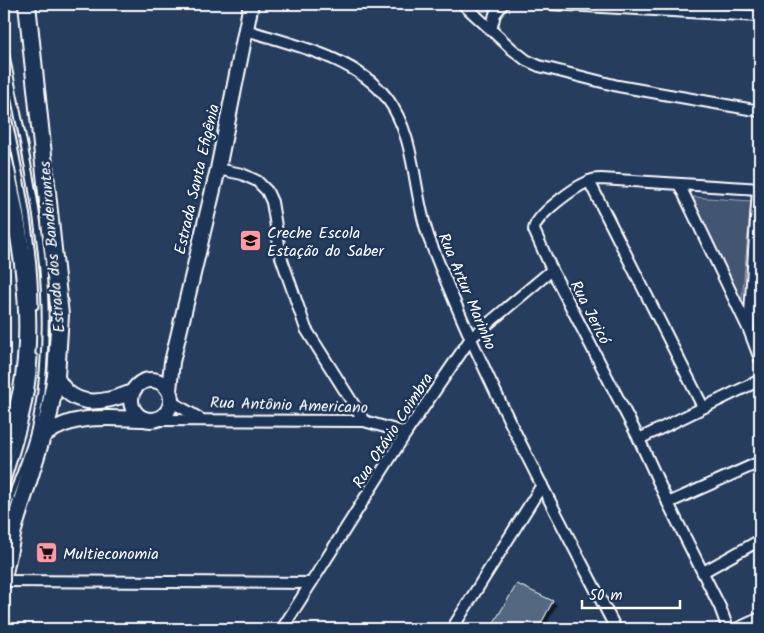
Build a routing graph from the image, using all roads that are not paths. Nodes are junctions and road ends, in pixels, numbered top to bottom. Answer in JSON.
{"nodes":[{"id":1,"x":27,"y":4,"type":"edge"},
{"id":2,"x":251,"y":4,"type":"edge"},
{"id":3,"x":463,"y":4,"type":"edge"},
{"id":4,"x":503,"y":4,"type":"edge"},
{"id":5,"x":550,"y":4,"type":"edge"},
{"id":6,"x":760,"y":16,"type":"edge"},
{"id":7,"x":246,"y":30,"type":"junction"},
{"id":8,"x":491,"y":30,"type":"junction"},
{"id":9,"x":4,"y":45,"type":"edge"},
{"id":10,"x":4,"y":97,"type":"edge"},
{"id":11,"x":760,"y":111,"type":"edge"},
{"id":12,"x":4,"y":160,"type":"edge"},
{"id":13,"x":218,"y":169,"type":"junction"},
{"id":14,"x":590,"y":181,"type":"junction"},
{"id":15,"x":7,"y":184,"type":"edge"},
{"id":16,"x":679,"y":184,"type":"junction"},
{"id":17,"x":759,"y":189,"type":"edge"},
{"id":18,"x":552,"y":270,"type":"junction"},
{"id":19,"x":35,"y":316,"type":"dead end"},
{"id":20,"x":749,"y":330,"type":"junction"},
{"id":21,"x":471,"y":338,"type":"junction"},
{"id":22,"x":34,"y":352,"type":"dead end"},
{"id":23,"x":760,"y":359,"type":"edge"},
{"id":24,"x":172,"y":362,"type":"junction"},
{"id":25,"x":56,"y":376,"type":"junction"},
{"id":26,"x":147,"y":380,"type":"junction"},
{"id":27,"x":760,"y":380,"type":"edge"},
{"id":28,"x":132,"y":392,"type":"junction"},
{"id":29,"x":170,"y":396,"type":"junction"},
{"id":30,"x":703,"y":408,"type":"junction"},
{"id":31,"x":200,"y":418,"type":"junction"},
{"id":32,"x":150,"y":420,"type":"junction"},
{"id":33,"x":364,"y":421,"type":"junction"},
{"id":34,"x":406,"y":433,"type":"junction"},
{"id":35,"x":44,"y":435,"type":"junction"},
{"id":36,"x":639,"y":439,"type":"junction"},
{"id":37,"x":4,"y":456,"type":"edge"},
{"id":38,"x":760,"y":462,"type":"edge"},
{"id":39,"x":542,"y":485,"type":"junction"},
{"id":40,"x":4,"y":490,"type":"edge"},
{"id":41,"x":668,"y":503,"type":"junction"},
{"id":42,"x":4,"y":518,"type":"edge"},
{"id":43,"x":760,"y":540,"type":"edge"},
{"id":44,"x":703,"y":572,"type":"junction"},
{"id":45,"x":4,"y":573,"type":"edge"},
{"id":46,"x":4,"y":581,"type":"edge"},
{"id":47,"x":311,"y":583,"type":"junction"},
{"id":48,"x":760,"y":618,"type":"edge"},
{"id":49,"x":282,"y":629,"type":"edge"},
{"id":50,"x":452,"y":629,"type":"edge"},
{"id":51,"x":616,"y":629,"type":"edge"},
{"id":52,"x":728,"y":629,"type":"edge"},
{"id":53,"x":736,"y":629,"type":"edge"}],
"edges":[{"from":1,"to":25,"type":"main road","name":"Estrada dos Bandeirantes"},
{"from":2,"to":7,"type":"street","name":"Estrada Santa Efigênia"},
{"from":3,"to":8,"type":"street"},
{"from":4,"to":8,"type":"street"},
{"from":5,"to":6,"type":"street"},
{"from":7,"to":13,"type":"street","name":"Estrada Santa Efigênia"},
{"from":7,"to":21,"type":"street","name":"Rua Artur Marinho"},
{"from":8,"to":11,"type":"street"},
{"from":9,"to":42,"type":"lane"},
{"from":10,"to":19,"type":"lane"},
{"from":12,"to":15,"type":"main road","name":"Estrada dos Bandeirantes"},
{"from":13,"to":24,"type":"street","name":"Estrada Santa Efigênia"},
{"from":13,"to":33,"type":"street"},
{"from":14,"to":16,"type":"street","name":"Rua Jericó"},
{"from":14,"to":18,"type":"street","name":"Rua Jericó"},
{"from":14,"to":30,"type":"street"},
{"from":15,"to":37,"type":"main road","name":"Estrada dos Bandeirantes"},
{"from":16,"to":17,"type":"street","name":"Rua Jericó"},
{"from":16,"to":20,"type":"street"},
{"from":17,"to":20,"type":"street"},
{"from":18,"to":21,"type":"street","name":"Rua Otávio Coimbra"},
{"from":18,"to":36,"type":"street","name":"Rua Jericó"},
{"from":20,"to":23,"type":"street"},
{"from":21,"to":34,"type":"street","name":"Rua Otávio Coimbra"},
{"from":21,"to":39,"type":"street","name":"Rua Artur Marinho"},
{"from":22,"to":40,"type":"lane"},
{"from":24,"to":26,"type":"street"},
{"from":24,"to":29,"type":"street","name":"Estrada Santa Efigênia"},
{"from":25,"to":28,"type":"street"},
{"from":25,"to":35,"type":"main road","name":"Estrada dos Bandeirantes"},
{"from":26,"to":28,"type":"street"},
{"from":26,"to":29,"type":"street"},
{"from":27,"to":30,"type":"street"},
{"from":28,"to":32,"type":"street"},
{"from":29,"to":31,"type":"street","name":"Rua Antônio Americano"},
{"from":29,"to":32,"type":"street"},
{"from":30,"to":36,"type":"street"},
{"from":31,"to":32,"type":"street","name":"Rua Antônio Americano"},
{"from":31,"to":33,"type":"street","name":"Rua Antônio Americano"},
{"from":32,"to":35,"type":"street","name":"Rua Antônio Americano"},
{"from":33,"to":34,"type":"street","name":"Rua Antônio Americano"},
{"from":34,"to":47,"type":"street","name":"Rua Otávio Coimbra"},
{"from":35,"to":45,"type":"main road","name":"Estrada dos Bandeirantes"},
{"from":36,"to":41,"type":"street","name":"Rua Jericó"},
{"from":38,"to":41,"type":"street"},
{"from":39,"to":50,"type":"street"},
{"from":39,"to":51,"type":"street","name":"Rua Artur Marinho"},
{"from":41,"to":44,"type":"street","name":"Rua Jericó"},
{"from":43,"to":44,"type":"street"},
{"from":44,"to":52,"type":"street","name":"Rua Jericó"},
{"from":46,"to":47,"type":"street"},
{"from":47,"to":49,"type":"street","name":"Rua Otávio Coimbra"},
{"from":48,"to":53,"type":"street"}]}
